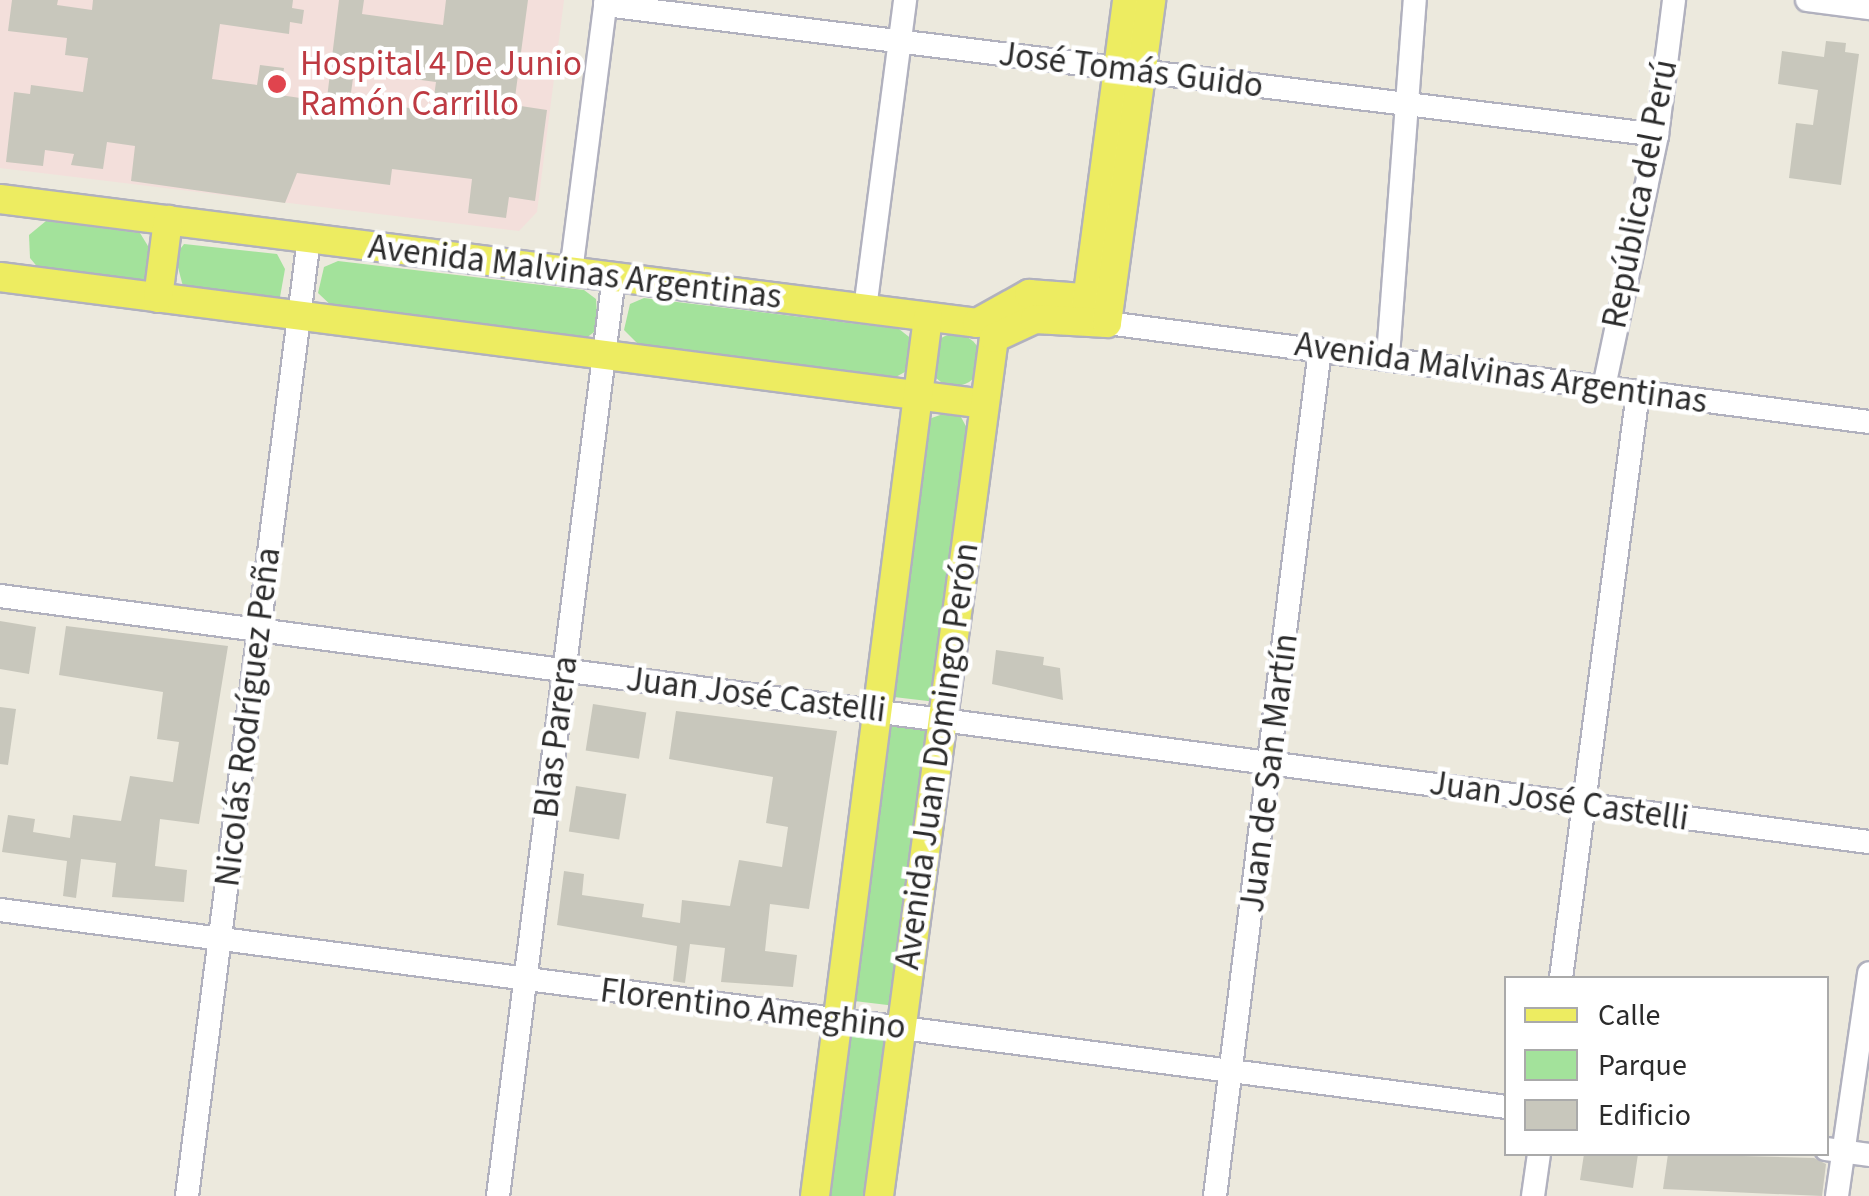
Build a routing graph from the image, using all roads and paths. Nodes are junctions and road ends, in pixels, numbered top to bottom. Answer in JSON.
{"nodes":[{"id":1,"x":905,"y":0,"type":"edge"},
{"id":2,"x":1127,"y":0,"type":"edge"},
{"id":3,"x":1151,"y":0,"type":"edge"},
{"id":4,"x":1416,"y":0,"type":"edge"},
{"id":5,"x":1674,"y":0,"type":"edge"},
{"id":6,"x":1807,"y":0,"type":"edge"},
{"id":7,"x":606,"y":2,"type":"edge"},
{"id":8,"x":1869,"y":8,"type":"edge"},
{"id":9,"x":900,"y":39,"type":"junction"},
{"id":10,"x":1129,"y":71,"type":"junction"},
{"id":11,"x":1409,"y":104,"type":"junction"},
{"id":12,"x":1657,"y":136,"type":"junction"},
{"id":13,"x":0,"y":199,"type":"edge"},
{"id":14,"x":168,"y":220,"type":"junction"},
{"id":15,"x":309,"y":238,"type":"junction"},
{"id":16,"x":571,"y":272,"type":"junction"},
{"id":17,"x":614,"y":277,"type":"junction"},
{"id":18,"x":0,"y":278,"type":"edge"},
{"id":19,"x":158,"y":298,"type":"junction"},
{"id":20,"x":864,"y":309,"type":"junction"},
{"id":21,"x":1105,"y":312,"type":"junction"},
{"id":22,"x":300,"y":316,"type":"junction"},
{"id":23,"x":928,"y":317,"type":"junction"},
{"id":24,"x":986,"y":331,"type":"junction"},
{"id":25,"x":1320,"y":349,"type":"junction"},
{"id":26,"x":605,"y":355,"type":"junction"},
{"id":27,"x":1388,"y":356,"type":"junction"},
{"id":28,"x":1604,"y":387,"type":"junction"},
{"id":29,"x":1638,"y":392,"type":"junction"},
{"id":30,"x":918,"y":396,"type":"junction"},
{"id":31,"x":984,"y":404,"type":"junction"},
{"id":32,"x":1869,"y":422,"type":"edge"},
{"id":33,"x":0,"y":596,"type":"edge"},
{"id":34,"x":259,"y":630,"type":"junction"},
{"id":35,"x":564,"y":670,"type":"junction"},
{"id":36,"x":878,"y":711,"type":"junction"},
{"id":37,"x":941,"y":719,"type":"junction"},
{"id":38,"x":1270,"y":762,"type":"junction"},
{"id":39,"x":1584,"y":804,"type":"junction"},
{"id":40,"x":1869,"y":842,"type":"edge"},
{"id":41,"x":0,"y":910,"type":"edge"},
{"id":42,"x":220,"y":939,"type":"junction"},
{"id":43,"x":1869,"y":973,"type":"edge"},
{"id":44,"x":1561,"y":976,"type":"edge"},
{"id":45,"x":525,"y":979,"type":"junction"},
{"id":46,"x":839,"y":1020,"type":"junction"},
{"id":47,"x":901,"y":1028,"type":"junction"},
{"id":48,"x":1231,"y":1071,"type":"junction"},
{"id":49,"x":1504,"y":1107,"type":"edge"},
{"id":50,"x":1835,"y":1150,"type":"edge"},
{"id":51,"x":1869,"y":1155,"type":"edge"},
{"id":52,"x":1539,"y":1156,"type":"edge"},
{"id":53,"x":187,"y":1196,"type":"edge"},
{"id":54,"x":498,"y":1196,"type":"edge"},
{"id":55,"x":815,"y":1196,"type":"edge"},
{"id":56,"x":879,"y":1196,"type":"edge"},
{"id":57,"x":1215,"y":1196,"type":"edge"},
{"id":58,"x":1533,"y":1196,"type":"edge"},
{"id":59,"x":1838,"y":1196,"type":"edge"}],
"edges":[{"from":1,"to":9,"type":"street"},
{"from":2,"to":10,"type":"main road"},
{"from":3,"to":10,"type":"main road"},
{"from":4,"to":11,"type":"street"},
{"from":5,"to":12,"type":"street","name":"República del Perú"},
{"from":6,"to":8,"type":"street"},
{"from":7,"to":9,"type":"street","name":"José Tomás Guido"},
{"from":7,"to":16,"type":"street"},
{"from":9,"to":10,"type":"street","name":"José Tomás Guido"},
{"from":9,"to":20,"type":"street"},
{"from":10,"to":11,"type":"street","name":"José Tomás Guido"},
{"from":10,"to":21,"type":"main road"},
{"from":11,"to":12,"type":"street","name":"José Tomás Guido"},
{"from":11,"to":27,"type":"street"},
{"from":12,"to":28,"type":"street","name":"República del Perú"},
{"from":13,"to":14,"type":"main road","name":"Avenida Malvinas Argentinas"},
{"from":14,"to":15,"type":"main road","name":"Avenida Malvinas Argentinas"},
{"from":14,"to":19,"type":"main road"},
{"from":15,"to":16,"type":"main road","name":"Avenida Malvinas Argentinas"},
{"from":15,"to":22,"type":"street","name":"Nicolás Rodríguez Peña"},
{"from":16,"to":17,"type":"main road","name":"Avenida Malvinas Argentinas"},
{"from":17,"to":20,"type":"main road","name":"Avenida Malvinas Argentinas"},
{"from":17,"to":26,"type":"street","name":"Blas Parera"},
{"from":18,"to":19,"type":"main road"},
{"from":19,"to":22,"type":"main road"},
{"from":20,"to":23,"type":"main road","name":"Avenida Malvinas Argentinas"},
{"from":21,"to":24,"type":"main road","name":"Avenida Malvinas Argentinas"},
{"from":21,"to":25,"type":"street","name":"Avenida Malvinas Argentinas"},
{"from":22,"to":26,"type":"main road"},
{"from":22,"to":34,"type":"street","name":"Nicolás Rodríguez Peña"},
{"from":23,"to":24,"type":"main road","name":"Avenida Malvinas Argentinas"},
{"from":23,"to":30,"type":"main road","name":"Avenida Juan Domingo Perón"},
{"from":24,"to":31,"type":"main road","name":"Avenida Juan Domingo Perón"},
{"from":25,"to":27,"type":"street","name":"Avenida Malvinas Argentinas"},
{"from":25,"to":38,"type":"street","name":"Juan de San Martín"},
{"from":26,"to":30,"type":"main road"},
{"from":26,"to":35,"type":"street","name":"Blas Parera"},
{"from":27,"to":28,"type":"street","name":"Avenida Malvinas Argentinas"},
{"from":28,"to":29,"type":"street","name":"Avenida Malvinas Argentinas"},
{"from":29,"to":32,"type":"street","name":"Avenida Malvinas Argentinas"},
{"from":29,"to":39,"type":"street"},
{"from":30,"to":31,"type":"main road"},
{"from":30,"to":36,"type":"main road","name":"Avenida Juan Domingo Perón"},
{"from":31,"to":37,"type":"main road","name":"Avenida Juan Domingo Perón"},
{"from":33,"to":34,"type":"street","name":"Juan José Castelli"},
{"from":34,"to":35,"type":"street","name":"Juan José Castelli"},
{"from":34,"to":42,"type":"street","name":"Nicolás Rodríguez Peña"},
{"from":35,"to":36,"type":"street","name":"Juan José Castelli"},
{"from":35,"to":45,"type":"street","name":"Blas Parera"},
{"from":36,"to":37,"type":"street","name":"Juan José Castelli"},
{"from":36,"to":46,"type":"main road","name":"Avenida Juan Domingo Perón"},
{"from":37,"to":38,"type":"street","name":"Juan José Castelli"},
{"from":37,"to":47,"type":"main road","name":"Avenida Juan Domingo Perón"},
{"from":38,"to":39,"type":"street","name":"Juan José Castelli"},
{"from":38,"to":48,"type":"street","name":"Juan de San Martín"},
{"from":39,"to":40,"type":"street","name":"Juan José Castelli"},
{"from":39,"to":44,"type":"street"},
{"from":41,"to":42,"type":"street","name":"Florentino Ameghino"},
{"from":42,"to":45,"type":"street","name":"Florentino Ameghino"},
{"from":42,"to":53,"type":"street","name":"Nicolás Rodríguez Peña"},
{"from":43,"to":50,"type":"street"},
{"from":45,"to":46,"type":"street","name":"Florentino Ameghino"},
{"from":45,"to":54,"type":"street","name":"Blas Parera"},
{"from":46,"to":47,"type":"street","name":"Florentino Ameghino"},
{"from":46,"to":55,"type":"main road","name":"Avenida Juan Domingo Perón"},
{"from":47,"to":48,"type":"street","name":"Florentino Ameghino"},
{"from":47,"to":56,"type":"main road","name":"Avenida Juan Domingo Perón"},
{"from":48,"to":49,"type":"street","name":"Florentino Ameghino"},
{"from":48,"to":57,"type":"street","name":"Juan de San Martín"},
{"from":50,"to":51,"type":"street"},
{"from":50,"to":59,"type":"street"},
{"from":52,"to":58,"type":"street"}]}
